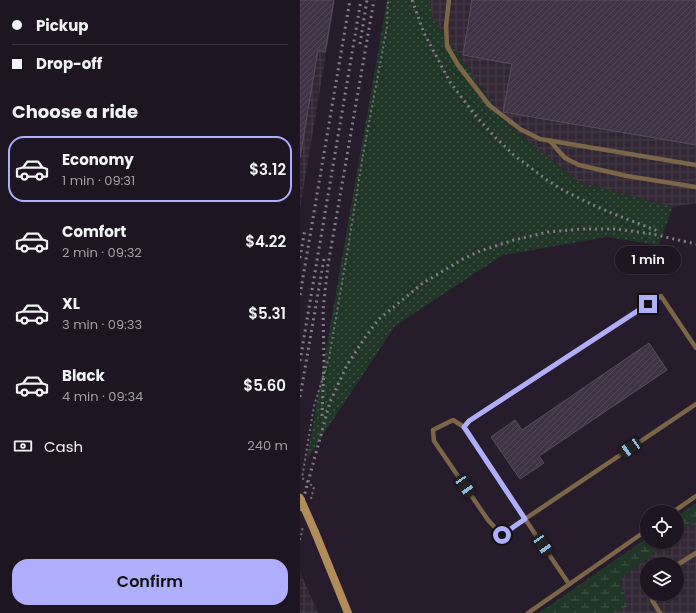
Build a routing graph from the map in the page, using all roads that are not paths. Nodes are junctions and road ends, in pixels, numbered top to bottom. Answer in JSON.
{"nodes":[{"id":1,"x":449,"y":0,"type":"edge"},
{"id":2,"x":550,"y":141,"type":"junction"},
{"id":3,"x":696,"y":165,"type":"edge"},
{"id":4,"x":696,"y":187,"type":"edge"},
{"id":5,"x":696,"y":348,"type":"edge"},
{"id":6,"x":696,"y":404,"type":"edge"},
{"id":7,"x":464,"y":427,"type":"junction"},
{"id":8,"x":696,"y":496,"type":"edge"},
{"id":9,"x":300,"y":498,"type":"edge"},
{"id":10,"x":683,"y":505,"type":"edge"},
{"id":11,"x":525,"y":519,"type":"junction"},
{"id":12,"x":640,"y":535,"type":"edge"},
{"id":13,"x":696,"y":552,"type":"edge"},
{"id":14,"x":684,"y":560,"type":"edge"},
{"id":15,"x":569,"y":584,"type":"junction"},
{"id":16,"x":653,"y":601,"type":"edge"},
{"id":17,"x":348,"y":613,"type":"edge"},
{"id":18,"x":528,"y":613,"type":"edge"},
{"id":19,"x":660,"y":613,"type":"edge"}],
"edges":[{"from":1,"to":2,"type":"lane"},
{"from":2,"to":3,"type":"lane"},
{"from":2,"to":4,"type":"lane"},
{"from":5,"to":7,"type":"lane"},
{"from":6,"to":11,"type":"lane"},
{"from":7,"to":11,"type":"lane"},
{"from":7,"to":11,"type":"lane"},
{"from":8,"to":10,"type":"lane"},
{"from":9,"to":17,"type":"street","bridge":true},
{"from":11,"to":15,"type":"lane"},
{"from":12,"to":15,"type":"lane"},
{"from":13,"to":14,"type":"lane"},
{"from":15,"to":18,"type":"lane"},
{"from":16,"to":19,"type":"lane"}]}
